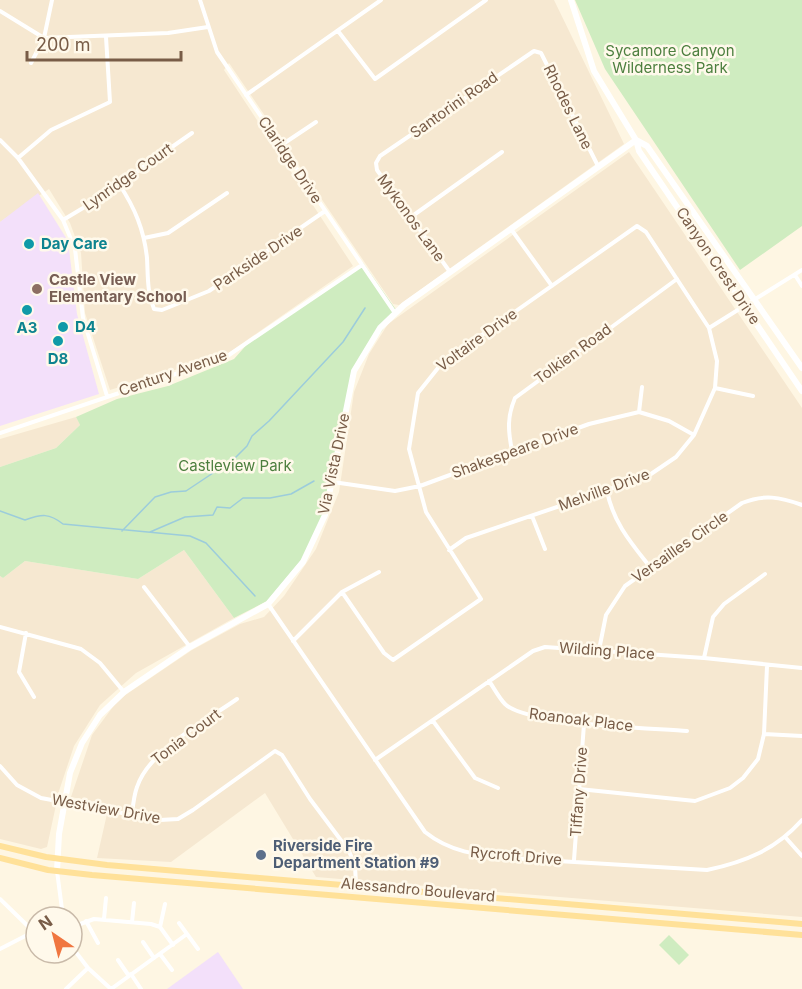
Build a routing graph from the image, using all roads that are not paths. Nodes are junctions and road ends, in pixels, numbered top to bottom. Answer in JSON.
{"nodes":[{"id":1,"x":52,"y":0,"type":"edge"},
{"id":2,"x":200,"y":0,"type":"edge"},
{"id":3,"x":381,"y":0,"type":"edge"},
{"id":4,"x":486,"y":0,"type":"edge"},
{"id":5,"x":571,"y":0,"type":"edge"},
{"id":6,"x":0,"y":11,"type":"edge"},
{"id":7,"x":208,"y":27,"type":"junction"},
{"id":8,"x":338,"y":31,"type":"junction"},
{"id":9,"x":106,"y":37,"type":"junction"},
{"id":10,"x":44,"y":38,"type":"junction"},
{"id":11,"x":534,"y":51,"type":"joint"},
{"id":12,"x":31,"y":63,"type":"dead end"},
{"id":13,"x":246,"y":95,"type":"junction"},
{"id":14,"x":316,"y":122,"type":"dead end"},
{"id":15,"x":192,"y":133,"type":"dead end"},
{"id":16,"x":0,"y":140,"type":"edge"},
{"id":17,"x":636,"y":140,"type":"junction"},
{"id":18,"x":280,"y":146,"type":"junction"},
{"id":19,"x":502,"y":152,"type":"dead end"},
{"id":20,"x":18,"y":158,"type":"junction"},
{"id":21,"x":376,"y":163,"type":"joint"},
{"id":22,"x":598,"y":168,"type":"junction"},
{"id":23,"x":119,"y":184,"type":"junction"},
{"id":24,"x":227,"y":193,"type":"dead end"},
{"id":25,"x":325,"y":211,"type":"junction"},
{"id":26,"x":411,"y":216,"type":"junction"},
{"id":27,"x":63,"y":220,"type":"junction"},
{"id":28,"x":637,"y":226,"type":"joint"},
{"id":29,"x":511,"y":229,"type":"junction"},
{"id":30,"x":144,"y":238,"type":"junction"},
{"id":31,"x":362,"y":265,"type":"junction"},
{"id":32,"x":802,"y":270,"type":"edge"},
{"id":33,"x":450,"y":272,"type":"junction"},
{"id":34,"x":795,"y":275,"type":"junction"},
{"id":35,"x":677,"y":279,"type":"junction"},
{"id":36,"x":552,"y":286,"type":"junction"},
{"id":37,"x":802,"y":286,"type":"edge"},
{"id":38,"x":756,"y":301,"type":"junction"},
{"id":39,"x":746,"y":307,"type":"junction"},
{"id":40,"x":395,"y":313,"type":"junction"},
{"id":41,"x":709,"y":328,"type":"junction"},
{"id":42,"x":802,"y":368,"type":"edge"},
{"id":43,"x":642,"y":387,"type":"dead end"},
{"id":44,"x":715,"y":388,"type":"junction"},
{"id":45,"x":802,"y":391,"type":"edge"},
{"id":46,"x":107,"y":396,"type":"junction"},
{"id":47,"x":753,"y":396,"type":"dead end"},
{"id":48,"x":639,"y":412,"type":"junction"},
{"id":49,"x":0,"y":433,"type":"edge"},
{"id":50,"x":694,"y":435,"type":"junction"},
{"id":51,"x":512,"y":451,"type":"junction"},
{"id":52,"x":333,"y":482,"type":"junction"},
{"id":53,"x":420,"y":486,"type":"junction"},
{"id":54,"x":608,"y":491,"type":"junction"},
{"id":55,"x":802,"y":505,"type":"edge"},
{"id":56,"x":532,"y":516,"type":"junction"},
{"id":57,"x":545,"y":549,"type":"dead end"},
{"id":58,"x":449,"y":550,"type":"junction"},
{"id":59,"x":650,"y":567,"type":"junction"},
{"id":60,"x":379,"y":572,"type":"dead end"},
{"id":61,"x":765,"y":574,"type":"dead end"},
{"id":62,"x":144,"y":587,"type":"dead end"},
{"id":63,"x":342,"y":592,"type":"junction"},
{"id":64,"x":268,"y":604,"type":"junction"},
{"id":65,"x":0,"y":627,"type":"edge"},
{"id":66,"x":26,"y":633,"type":"junction"},
{"id":67,"x":293,"y":641,"type":"junction"},
{"id":68,"x":190,"y":647,"type":"junction"},
{"id":69,"x":599,"y":650,"type":"junction"},
{"id":70,"x":704,"y":658,"type":"junction"},
{"id":71,"x":767,"y":666,"type":"junction"},
{"id":72,"x":802,"y":668,"type":"edge"},
{"id":73,"x":489,"y":681,"type":"junction"},
{"id":74,"x":124,"y":692,"type":"junction"},
{"id":75,"x":34,"y":697,"type":"dead end"},
{"id":76,"x":237,"y":699,"type":"dead end"},
{"id":77,"x":433,"y":721,"type":"junction"},
{"id":78,"x":584,"y":724,"type":"junction"},
{"id":79,"x":687,"y":730,"type":"dead end"},
{"id":80,"x":764,"y":734,"type":"junction"},
{"id":81,"x":802,"y":736,"type":"edge"},
{"id":82,"x":375,"y":760,"type":"junction"},
{"id":83,"x":0,"y":766,"type":"edge"},
{"id":84,"x":498,"y":788,"type":"dead end"},
{"id":85,"x":579,"y":789,"type":"junction"},
{"id":86,"x":64,"y":803,"type":"junction"},
{"id":87,"x":132,"y":814,"type":"junction"},
{"id":88,"x":802,"y":820,"type":"edge"},
{"id":89,"x":786,"y":838,"type":"junction"},
{"id":90,"x":0,"y":846,"type":"edge"},
{"id":91,"x":802,"y":856,"type":"edge"},
{"id":92,"x":0,"y":858,"type":"edge"},
{"id":93,"x":57,"y":859,"type":"junction"},
{"id":94,"x":574,"y":860,"type":"junction"},
{"id":95,"x":57,"y":871,"type":"junction"},
{"id":96,"x":356,"y":885,"type":"junction"},
{"id":97,"x":106,"y":898,"type":"dead end"},
{"id":98,"x":0,"y":899,"type":"edge"},
{"id":99,"x":134,"y":903,"type":"dead end"},
{"id":100,"x":165,"y":904,"type":"dead end"},
{"id":101,"x":61,"y":905,"type":"edge"},
{"id":102,"x":104,"y":919,"type":"junction"},
{"id":103,"x":86,"y":921,"type":"joint"},
{"id":104,"x":132,"y":922,"type":"junction"},
{"id":105,"x":24,"y":923,"type":"edge"},
{"id":106,"x":179,"y":923,"type":"dead end"},
{"id":107,"x":802,"y":924,"type":"edge"},
{"id":108,"x":160,"y":927,"type":"junction"},
{"id":109,"x":187,"y":934,"type":"junction"},
{"id":110,"x":802,"y":935,"type":"edge"},
{"id":111,"x":24,"y":938,"type":"edge"},
{"id":112,"x":143,"y":942,"type":"dead end"},
{"id":113,"x":98,"y":943,"type":"dead end"},
{"id":114,"x":173,"y":945,"type":"junction"},
{"id":115,"x":0,"y":949,"type":"edge"},
{"id":116,"x":198,"y":949,"type":"dead end"},
{"id":117,"x":160,"y":954,"type":"junction"},
{"id":118,"x":154,"y":958,"type":"junction"},
{"id":119,"x":118,"y":960,"type":"dead end"},
{"id":120,"x":84,"y":963,"type":"edge"},
{"id":121,"x":88,"y":968,"type":"junction"},
{"id":122,"x":172,"y":970,"type":"dead end"},
{"id":123,"x":130,"y":975,"type":"junction"},
{"id":124,"x":66,"y":989,"type":"edge"},
{"id":125,"x":111,"y":989,"type":"edge"},
{"id":126,"x":141,"y":989,"type":"edge"}],
"edges":[{"from":1,"to":10,"type":"street"},
{"from":2,"to":7,"type":"street","name":"Claridge Drive"},
{"from":3,"to":8,"type":"street"},
{"from":4,"to":8,"type":"street"},
{"from":5,"to":17,"type":"street","name":"Canyon Crest Drive"},
{"from":6,"to":10,"type":"street"},
{"from":7,"to":9,"type":"street"},
{"from":7,"to":13,"type":"street","name":"Claridge Drive"},
{"from":8,"to":13,"type":"street"},
{"from":9,"to":10,"type":"street"},
{"from":9,"to":20,"type":"street"},
{"from":10,"to":12,"type":"street"},
{"from":11,"to":21,"type":"street","name":"Santorini Road"},
{"from":11,"to":22,"type":"street","name":"Rhodes Lane"},
{"from":13,"to":18,"type":"street","name":"Claridge Drive"},
{"from":14,"to":18,"type":"street"},
{"from":15,"to":23,"type":"street","name":"Lynridge Court"},
{"from":16,"to":20,"type":"street"},
{"from":17,"to":22,"type":"street","name":"Via Vista Drive"},
{"from":17,"to":38,"type":"street","name":"Canyon Crest Drive"},
{"from":17,"to":39,"type":"street","name":"Canyon Crest Drive"},
{"from":18,"to":25,"type":"street","name":"Claridge Drive"},
{"from":19,"to":26,"type":"street"},
{"from":20,"to":27,"type":"street"},
{"from":21,"to":26,"type":"street","name":"Mykonos Lane"},
{"from":22,"to":29,"type":"street","name":"Via Vista Drive"},
{"from":23,"to":27,"type":"street","name":"Lynridge Court"},
{"from":23,"to":30,"type":"street"},
{"from":24,"to":30,"type":"street"},
{"from":25,"to":30,"type":"street","name":"Parkside Drive"},
{"from":25,"to":31,"type":"street","name":"Claridge Drive"},
{"from":26,"to":33,"type":"street","name":"Mykonos Lane"},
{"from":27,"to":46,"type":"street"},
{"from":28,"to":35,"type":"street","name":"Melville Drive"},
{"from":28,"to":36,"type":"street","name":"Voltaire Drive"},
{"from":29,"to":33,"type":"street","name":"Via Vista Drive"},
{"from":29,"to":36,"type":"street"},
{"from":31,"to":40,"type":"street","name":"Claridge Drive"},
{"from":31,"to":46,"type":"street","name":"Century Avenue"},
{"from":32,"to":34,"type":"street"},
{"from":33,"to":40,"type":"street","name":"Via Vista Drive"},
{"from":34,"to":37,"type":"street"},
{"from":34,"to":38,"type":"street"},
{"from":35,"to":41,"type":"street","name":"Melville Drive"},
{"from":35,"to":51,"type":"street","name":"Tolkien Road"},
{"from":36,"to":53,"type":"street","name":"Voltaire Drive"},
{"from":38,"to":39,"type":"street"},
{"from":38,"to":42,"type":"street","name":"Canyon Crest Drive"},
{"from":39,"to":41,"type":"street"},
{"from":39,"to":45,"type":"street","name":"Canyon Crest Drive"},
{"from":40,"to":52,"type":"street","name":"Via Vista Drive"},
{"from":41,"to":44,"type":"street","name":"Melville Drive"},
{"from":43,"to":48,"type":"street"},
{"from":44,"to":47,"type":"street"},
{"from":44,"to":50,"type":"street","name":"Melville Drive"},
{"from":46,"to":49,"type":"street","name":"Century Avenue"},
{"from":48,"to":50,"type":"street"},
{"from":48,"to":51,"type":"street","name":"Shakespeare Drive"},
{"from":50,"to":54,"type":"street","name":"Melville Drive"},
{"from":51,"to":53,"type":"street","name":"Shakespeare Drive"},
{"from":52,"to":53,"type":"street","name":"Shakespeare Drive"},
{"from":52,"to":64,"type":"street","name":"Via Vista Drive"},
{"from":53,"to":58,"type":"street","name":"Voltaire Drive"},
{"from":54,"to":56,"type":"street","name":"Melville Drive"},
{"from":54,"to":59,"type":"street"},
{"from":55,"to":59,"type":"street","name":"Versailles Circle"},
{"from":56,"to":57,"type":"street"},
{"from":56,"to":58,"type":"street","name":"Melville Drive"},
{"from":58,"to":63,"type":"street","name":"Voltaire Drive"},
{"from":59,"to":69,"type":"street","name":"Versailles Circle"},
{"from":60,"to":63,"type":"street"},
{"from":61,"to":70,"type":"street"},
{"from":62,"to":68,"type":"street"},
{"from":63,"to":67,"type":"street"},
{"from":64,"to":67,"type":"street","name":"Rycroft Drive"},
{"from":64,"to":68,"type":"street","name":"Via Vista Drive"},
{"from":65,"to":66,"type":"street"},
{"from":66,"to":74,"type":"street"},
{"from":66,"to":75,"type":"street"},
{"from":67,"to":82,"type":"street","name":"Rycroft Drive"},
{"from":68,"to":74,"type":"street","name":"Via Vista Drive"},
{"from":69,"to":70,"type":"street","name":"Wilding Place"},
{"from":69,"to":73,"type":"street","name":"Wilding Place"},
{"from":70,"to":71,"type":"street","name":"Wilding Place"},
{"from":71,"to":72,"type":"street","name":"Wilding Place"},
{"from":71,"to":80,"type":"street"},
{"from":73,"to":77,"type":"street","name":"Wilding Place"},
{"from":73,"to":78,"type":"street","name":"Roanoak Place"},
{"from":74,"to":86,"type":"street","name":"Via Vista Drive"},
{"from":76,"to":87,"type":"street","name":"Tonia Court"},
{"from":77,"to":82,"type":"street","name":"Wilding Place"},
{"from":77,"to":84,"type":"street"},
{"from":78,"to":79,"type":"street","name":"Roanoak Place"},
{"from":78,"to":85,"type":"street","name":"Tiffany Drive"},
{"from":80,"to":81,"type":"street"},
{"from":80,"to":85,"type":"street"},
{"from":82,"to":94,"type":"street","name":"Rycroft Drive"},
{"from":83,"to":86,"type":"street","name":"Westview Drive"},
{"from":85,"to":94,"type":"street","name":"Tiffany Drive"},
{"from":86,"to":87,"type":"street","name":"Westview Drive"},
{"from":86,"to":93,"type":"street","name":"Via Vista Drive"},
{"from":87,"to":96,"type":"street","name":"Westview Drive"},
{"from":88,"to":89,"type":"street","name":"Rycroft Drive"},
{"from":89,"to":91,"type":"street"},
{"from":89,"to":94,"type":"street","name":"Rycroft Drive"},
{"from":90,"to":93,"type":"main road","name":"Alessandro Boulevard"},
{"from":92,"to":95,"type":"main road","name":"Alessandro Boulevard"},
{"from":93,"to":95,"type":"street","name":"Via Vista Drive"},
{"from":93,"to":96,"type":"main road","name":"Alessandro Boulevard"},
{"from":95,"to":101,"type":"street","name":"Via Vista Drive"},
{"from":95,"to":110,"type":"main road","name":"Alessandro Boulevard"},
{"from":96,"to":107,"type":"main road","name":"Alessandro Boulevard"},
{"from":97,"to":102,"type":"street"},
{"from":98,"to":105,"type":"street"},
{"from":99,"to":104,"type":"street"},
{"from":100,"to":108,"type":"street"},
{"from":102,"to":103,"type":"street"},
{"from":102,"to":104,"type":"street"},
{"from":103,"to":113,"type":"street"},
{"from":104,"to":108,"type":"street"},
{"from":106,"to":109,"type":"street"},
{"from":108,"to":114,"type":"street"},
{"from":109,"to":114,"type":"street"},
{"from":109,"to":116,"type":"street"},
{"from":111,"to":115,"type":"street"},
{"from":112,"to":118,"type":"street"},
{"from":114,"to":117,"type":"street"},
{"from":117,"to":118,"type":"street"},
{"from":117,"to":122,"type":"street"},
{"from":118,"to":123,"type":"street"},
{"from":119,"to":123,"type":"street"},
{"from":120,"to":121,"type":"street"},
{"from":121,"to":124,"type":"street"},
{"from":121,"to":125,"type":"street"},
{"from":123,"to":125,"type":"street"},
{"from":123,"to":126,"type":"street"}]}
